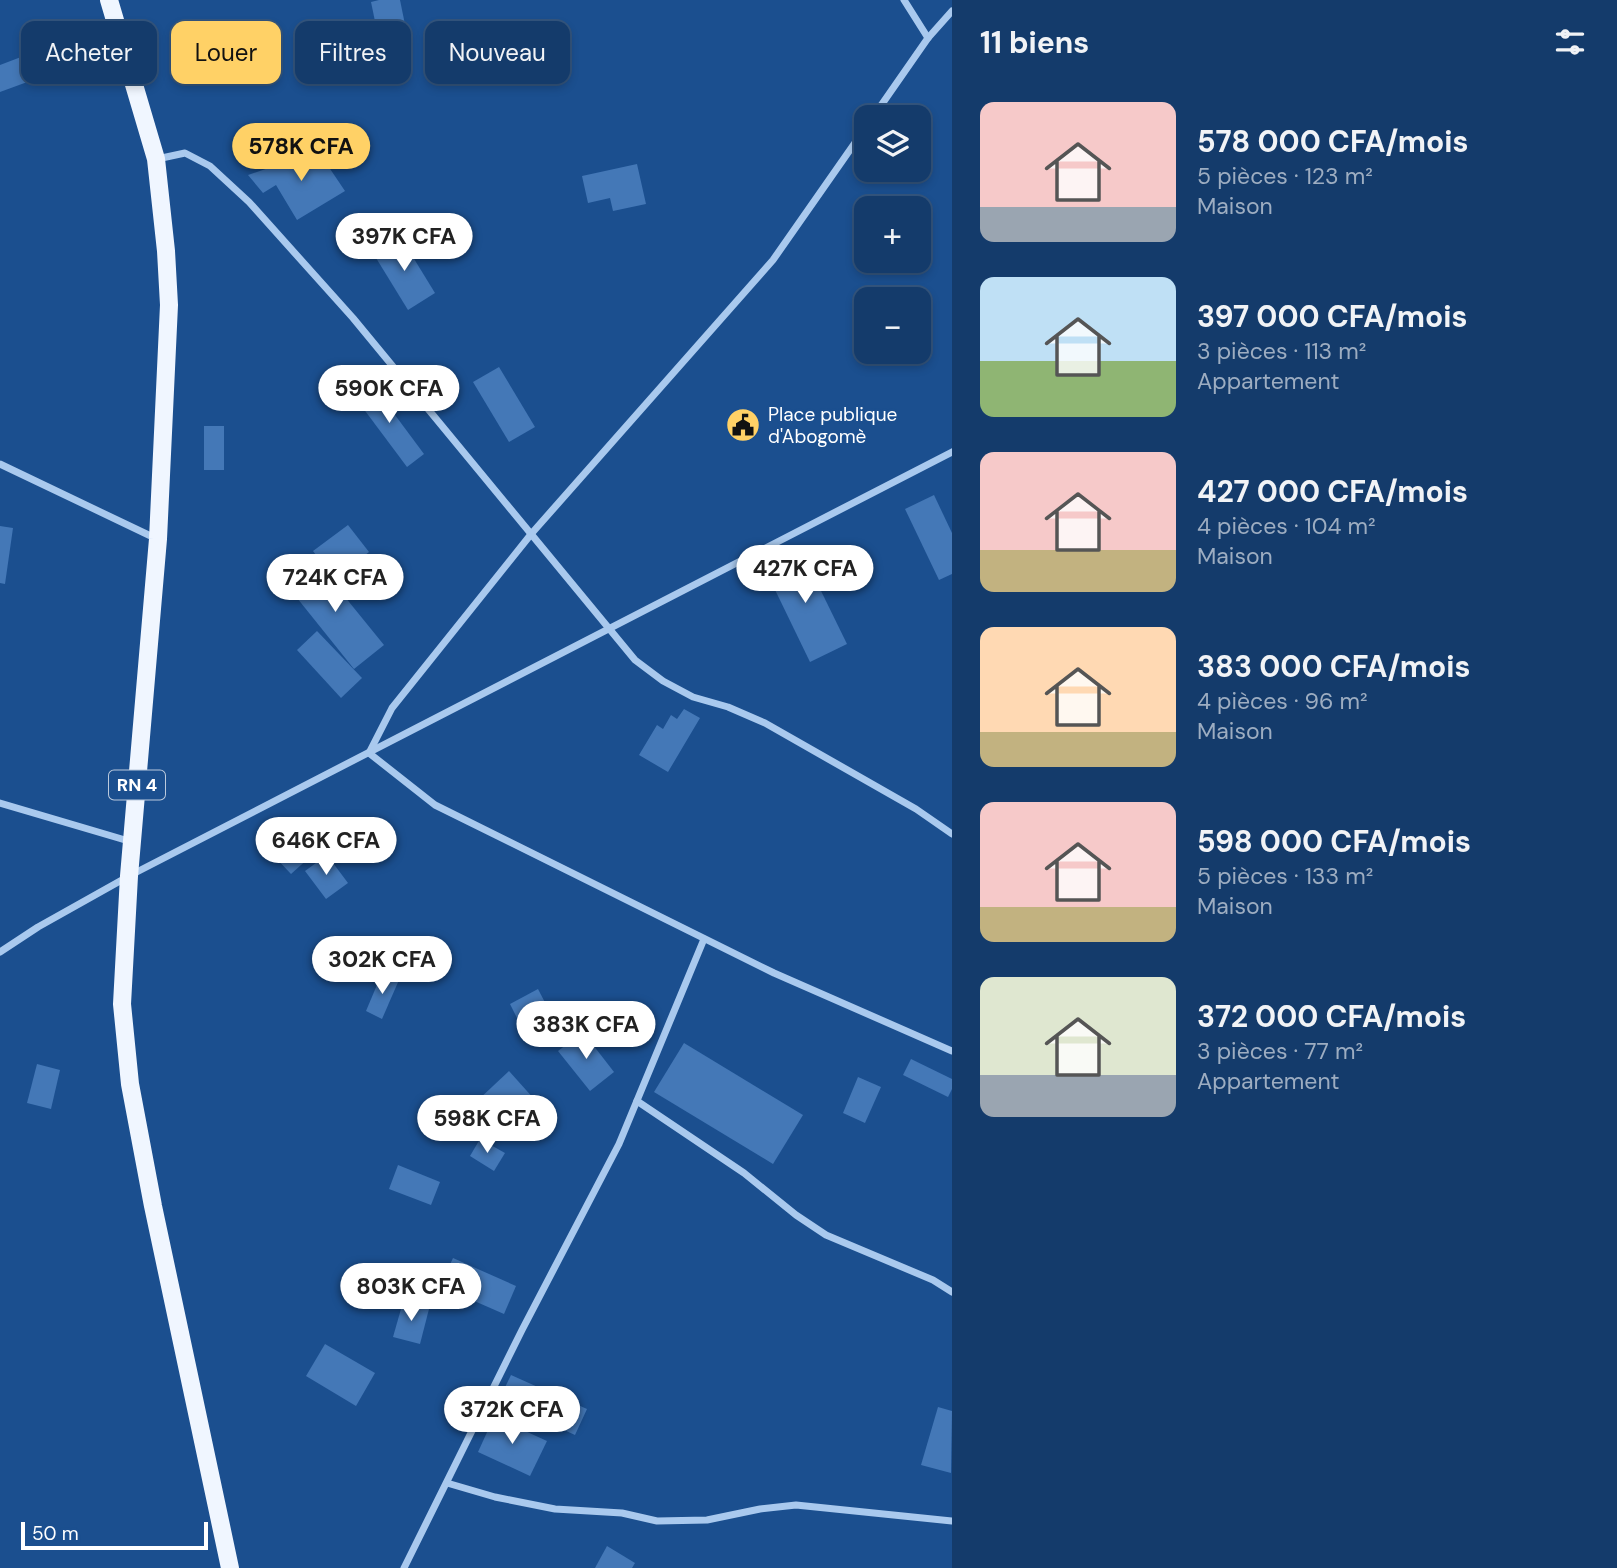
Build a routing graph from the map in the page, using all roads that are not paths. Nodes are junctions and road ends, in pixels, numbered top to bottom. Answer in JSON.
{"nodes":[{"id":1,"x":108,"y":0,"type":"edge"},
{"id":2,"x":904,"y":0,"type":"edge"},
{"id":3,"x":952,"y":11,"type":"edge"},
{"id":4,"x":928,"y":38,"type":"junction"},
{"id":5,"x":881,"y":105,"type":"edge"},
{"id":6,"x":854,"y":144,"type":"edge"},
{"id":7,"x":156,"y":159,"type":"junction"},
{"id":8,"x":952,"y":452,"type":"edge"},
{"id":9,"x":0,"y":464,"type":"edge"},
{"id":10,"x":531,"y":533,"type":"junction"},
{"id":11,"x":158,"y":539,"type":"junction"},
{"id":12,"x":609,"y":629,"type":"junction"},
{"id":13,"x":369,"y":753,"type":"junction"},
{"id":14,"x":0,"y":803,"type":"edge"},
{"id":15,"x":952,"y":834,"type":"edge"},
{"id":16,"x":133,"y":842,"type":"junction"},
{"id":17,"x":129,"y":876,"type":"junction"},
{"id":18,"x":704,"y":939,"type":"junction"},
{"id":19,"x":0,"y":952,"type":"edge"},
{"id":20,"x":952,"y":1051,"type":"edge"},
{"id":21,"x":637,"y":1101,"type":"junction"},
{"id":22,"x":952,"y":1292,"type":"edge"},
{"id":23,"x":447,"y":1483,"type":"junction"},
{"id":24,"x":952,"y":1521,"type":"edge"},
{"id":25,"x":230,"y":1568,"type":"edge"},
{"id":26,"x":404,"y":1568,"type":"edge"}],
"edges":[{"from":1,"to":7,"type":"main road","number":"RN 4"},
{"from":2,"to":4,"type":"street"},
{"from":3,"to":4,"type":"street"},
{"from":4,"to":5,"type":"street"},
{"from":6,"to":10,"type":"street"},
{"from":7,"to":10,"type":"street"},
{"from":7,"to":11,"type":"main road","number":"RN 4"},
{"from":8,"to":12,"type":"street"},
{"from":9,"to":11,"type":"street"},
{"from":10,"to":12,"type":"street"},
{"from":10,"to":13,"type":"street"},
{"from":11,"to":16,"type":"main road","number":"RN 4"},
{"from":12,"to":13,"type":"street"},
{"from":12,"to":15,"type":"street"},
{"from":13,"to":17,"type":"street"},
{"from":13,"to":18,"type":"street"},
{"from":14,"to":16,"type":"street"},
{"from":16,"to":17,"type":"main road","number":"RN 4"},
{"from":17,"to":19,"type":"street"},
{"from":17,"to":25,"type":"main road","number":"RN 4"},
{"from":18,"to":20,"type":"street"},
{"from":18,"to":21,"type":"street"},
{"from":21,"to":22,"type":"street"},
{"from":21,"to":23,"type":"street"},
{"from":23,"to":24,"type":"street"},
{"from":23,"to":26,"type":"street"}]}
